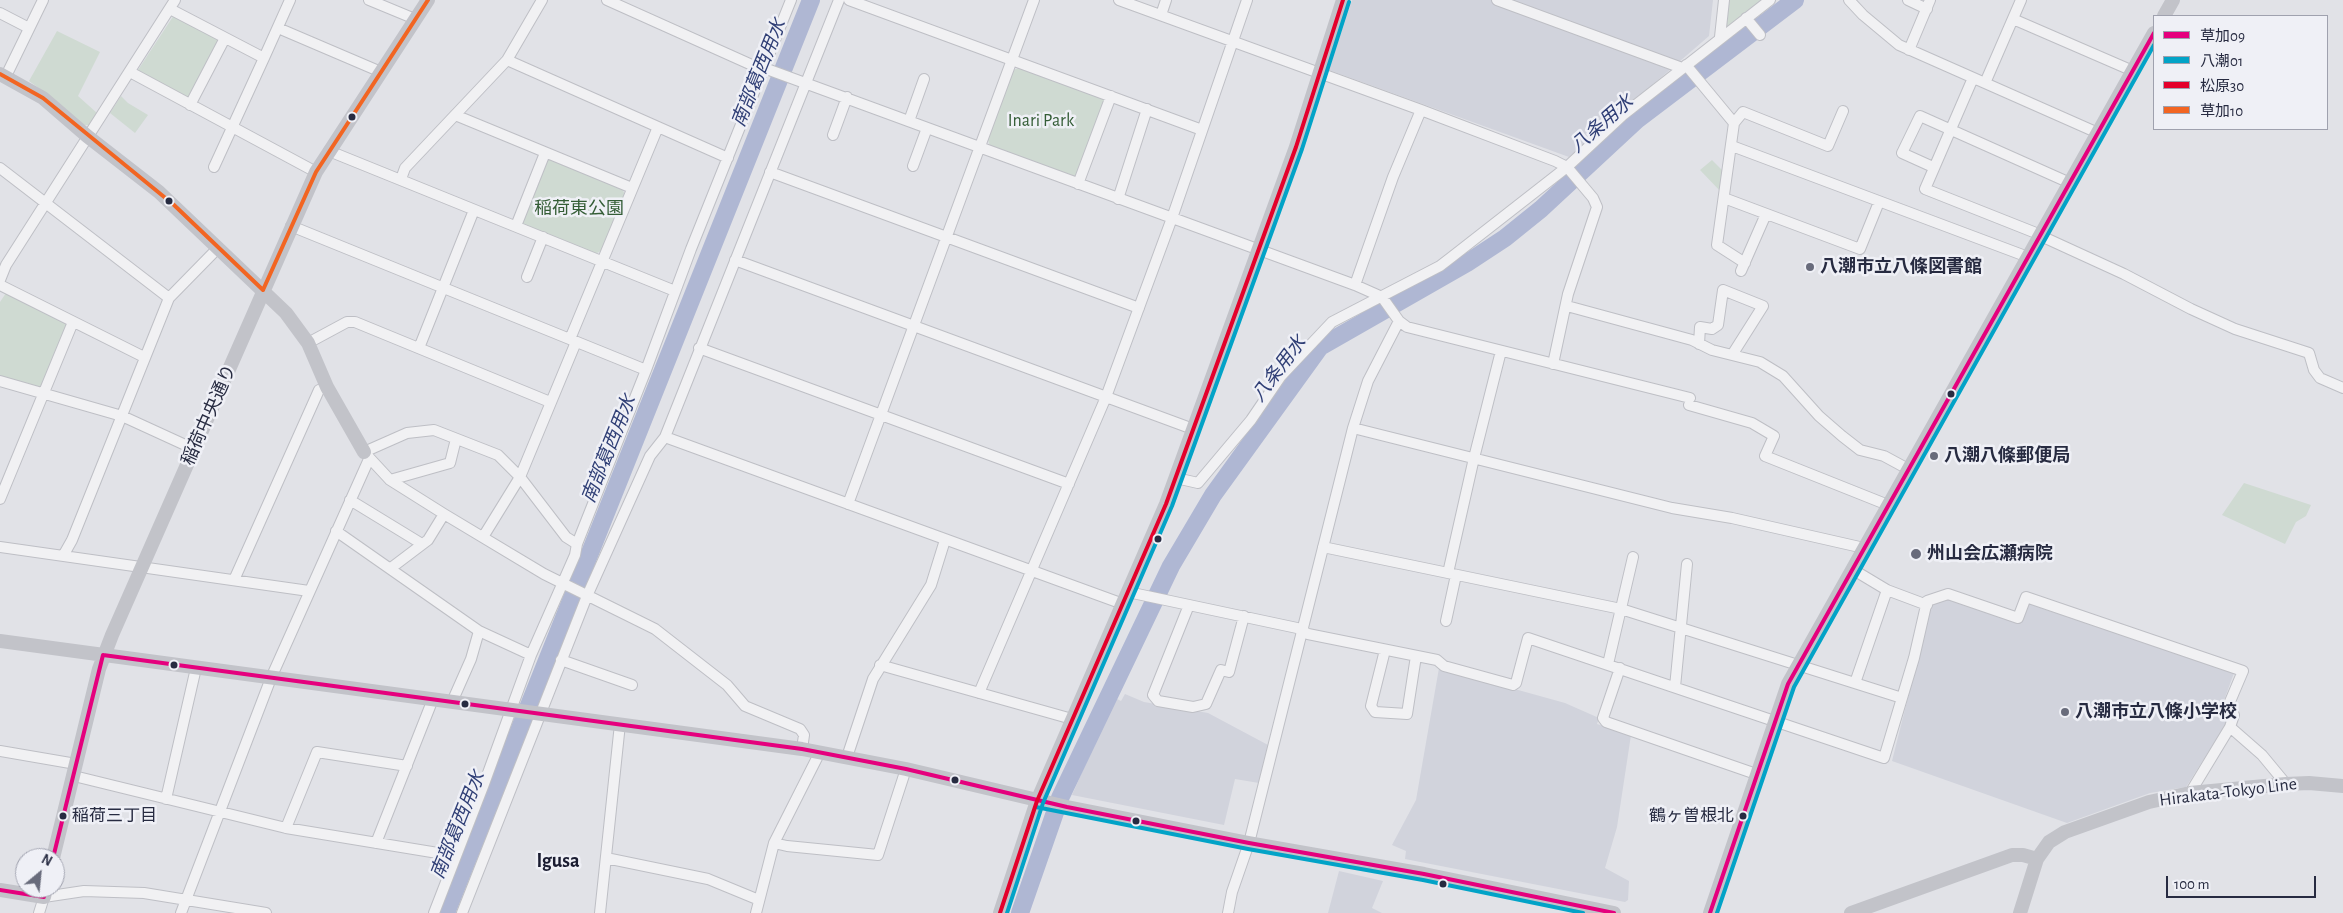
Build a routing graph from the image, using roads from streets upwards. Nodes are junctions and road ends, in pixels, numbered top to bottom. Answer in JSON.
{"nodes":[{"id":1,"x":43,"y":0,"type":"edge"},
{"id":2,"x":290,"y":0,"type":"edge"},
{"id":3,"x":369,"y":0,"type":"edge"},
{"id":4,"x":428,"y":0,"type":"edge"},
{"id":5,"x":542,"y":0,"type":"edge"},
{"id":6,"x":607,"y":0,"type":"edge"},
{"id":7,"x":791,"y":0,"type":"edge"},
{"id":8,"x":839,"y":0,"type":"edge"},
{"id":9,"x":849,"y":0,"type":"edge"},
{"id":10,"x":1034,"y":0,"type":"edge"},
{"id":11,"x":1119,"y":0,"type":"edge"},
{"id":12,"x":1166,"y":0,"type":"edge"},
{"id":13,"x":1246,"y":0,"type":"edge"},
{"id":14,"x":1344,"y":0,"type":"edge"},
{"id":15,"x":1497,"y":0,"type":"edge"},
{"id":16,"x":1724,"y":0,"type":"edge"},
{"id":17,"x":1770,"y":0,"type":"edge"},
{"id":18,"x":1849,"y":0,"type":"edge"},
{"id":19,"x":1908,"y":0,"type":"edge"},
{"id":20,"x":2021,"y":0,"type":"edge"},
{"id":21,"x":2173,"y":0,"type":"edge"},
{"id":22,"x":173,"y":4,"type":"edge"},
{"id":23,"x":1929,"y":5,"type":"edge"},
{"id":24,"x":0,"y":13,"type":"edge"},
{"id":25,"x":2165,"y":15,"type":"edge"},
{"id":26,"x":1160,"y":16,"type":"junction"},
{"id":27,"x":415,"y":19,"type":"junction"},
{"id":28,"x":2013,"y":19,"type":"junction"},
{"id":29,"x":1748,"y":21,"type":"junction"},
{"id":30,"x":29,"y":28,"type":"junction"},
{"id":31,"x":278,"y":28,"type":"junction"},
{"id":32,"x":2153,"y":35,"type":"edge"},
{"id":33,"x":1760,"y":36,"type":"dead end"},
{"id":34,"x":1720,"y":37,"type":"junction"},
{"id":35,"x":225,"y":38,"type":"junction"},
{"id":36,"x":1233,"y":42,"type":"junction"},
{"id":37,"x":1909,"y":50,"type":"junction"},
{"id":38,"x":264,"y":58,"type":"junction"},
{"id":39,"x":507,"y":60,"type":"junction"},
{"id":40,"x":1012,"y":60,"type":"junction"},
{"id":41,"x":1686,"y":67,"type":"junction"},
{"id":42,"x":764,"y":69,"type":"junction"},
{"id":43,"x":2133,"y":71,"type":"junction"},
{"id":44,"x":130,"y":72,"type":"junction"},
{"id":45,"x":381,"y":72,"type":"junction"},
{"id":46,"x":1320,"y":73,"type":"junction"},
{"id":47,"x":3,"y":75,"type":"edge"},
{"id":48,"x":1973,"y":78,"type":"junction"},
{"id":49,"x":924,"y":79,"type":"dead end"},
{"id":50,"x":806,"y":82,"type":"junction"},
{"id":51,"x":1985,"y":83,"type":"junction"},
{"id":52,"x":1111,"y":96,"type":"junction"},
{"id":53,"x":847,"y":97,"type":"junction"},
{"id":54,"x":190,"y":105,"type":"junction"},
{"id":55,"x":1147,"y":109,"type":"junction"},
{"id":56,"x":1420,"y":110,"type":"junction"},
{"id":57,"x":1843,"y":111,"type":"dead end"},
{"id":58,"x":454,"y":115,"type":"junction"},
{"id":59,"x":909,"y":121,"type":"junction"},
{"id":60,"x":1734,"y":123,"type":"junction"},
{"id":61,"x":658,"y":127,"type":"junction"},
{"id":62,"x":233,"y":128,"type":"junction"},
{"id":63,"x":927,"y":128,"type":"junction"},
{"id":64,"x":1202,"y":130,"type":"junction"},
{"id":65,"x":1951,"y":130,"type":"junction"},
{"id":66,"x":2098,"y":133,"type":"junction"},
{"id":67,"x":834,"y":135,"type":"dead end"},
{"id":68,"x":87,"y":136,"type":"junction"},
{"id":69,"x":1732,"y":146,"type":"junction"},
{"id":70,"x":979,"y":147,"type":"junction"},
{"id":71,"x":329,"y":151,"type":"junction"},
{"id":72,"x":546,"y":152,"type":"junction"},
{"id":73,"x":728,"y":158,"type":"junction"},
{"id":74,"x":913,"y":166,"type":"dead end"},
{"id":75,"x":214,"y":167,"type":"dead end"},
{"id":76,"x":1567,"y":167,"type":"junction"},
{"id":77,"x":1933,"y":167,"type":"junction"},
{"id":78,"x":0,"y":168,"type":"edge"},
{"id":79,"x":316,"y":172,"type":"junction"},
{"id":80,"x":770,"y":172,"type":"junction"},
{"id":81,"x":401,"y":179,"type":"junction"},
{"id":82,"x":2070,"y":183,"type":"junction"},
{"id":83,"x":1078,"y":184,"type":"junction"},
{"id":84,"x":632,"y":188,"type":"junction"},
{"id":85,"x":1724,"y":198,"type":"junction"},
{"id":86,"x":1118,"y":199,"type":"junction"},
{"id":87,"x":1879,"y":202,"type":"junction"},
{"id":88,"x":46,"y":203,"type":"junction"},
{"id":89,"x":474,"y":210,"type":"junction"},
{"id":90,"x":1766,"y":214,"type":"junction"},
{"id":91,"x":1172,"y":218,"type":"junction"},
{"id":92,"x":291,"y":226,"type":"junction"},
{"id":93,"x":516,"y":226,"type":"junction"},
{"id":94,"x":2041,"y":236,"type":"junction"},
{"id":95,"x":543,"y":237,"type":"junction"},
{"id":96,"x":946,"y":237,"type":"junction"},
{"id":97,"x":218,"y":248,"type":"junction"},
{"id":98,"x":1259,"y":250,"type":"junction"},
{"id":99,"x":2028,"y":257,"type":"junction"},
{"id":100,"x":735,"y":260,"type":"junction"},
{"id":101,"x":602,"y":261,"type":"junction"},
{"id":102,"x":527,"y":277,"type":"dead end"},
{"id":103,"x":0,"y":280,"type":"edge"},
{"id":104,"x":0,"y":285,"type":"edge"},
{"id":105,"x":1356,"y":285,"type":"junction"},
{"id":106,"x":443,"y":288,"type":"junction"},
{"id":107,"x":263,"y":290,"type":"junction"},
{"id":108,"x":675,"y":291,"type":"junction"},
{"id":109,"x":1382,"y":297,"type":"junction"},
{"id":110,"x":169,"y":298,"type":"junction"},
{"id":111,"x":1566,"y":306,"type":"junction"},
{"id":112,"x":1139,"y":308,"type":"junction"},
{"id":113,"x":1399,"y":321,"type":"junction"},
{"id":114,"x":72,"y":322,"type":"junction"},
{"id":115,"x":913,"y":327,"type":"junction"},
{"id":116,"x":573,"y":340,"type":"junction"},
{"id":117,"x":308,"y":343,"type":"junction"},
{"id":118,"x":1699,"y":344,"type":"junction"},
{"id":119,"x":419,"y":348,"type":"junction"},
{"id":120,"x":699,"y":348,"type":"junction"},
{"id":121,"x":1501,"y":351,"type":"junction"},
{"id":122,"x":1732,"y":355,"type":"junction"},
{"id":123,"x":144,"y":357,"type":"junction"},
{"id":124,"x":1553,"y":364,"type":"junction"},
{"id":125,"x":646,"y":370,"type":"junction"},
{"id":126,"x":0,"y":381,"type":"edge"},
{"id":127,"x":327,"y":387,"type":"junction"},
{"id":128,"x":2343,"y":388,"type":"edge"},
{"id":129,"x":43,"y":394,"type":"junction"},
{"id":130,"x":1106,"y":397,"type":"junction"},
{"id":131,"x":550,"y":402,"type":"junction"},
{"id":132,"x":880,"y":415,"type":"junction"},
{"id":133,"x":122,"y":416,"type":"junction"},
{"id":134,"x":1353,"y":428,"type":"junction"},
{"id":135,"x":1193,"y":429,"type":"junction"},
{"id":136,"x":665,"y":437,"type":"junction"},
{"id":137,"x":456,"y":439,"type":"junction"},
{"id":138,"x":194,"y":449,"type":"junction"},
{"id":139,"x":367,"y":455,"type":"junction"},
{"id":140,"x":1474,"y":458,"type":"junction"},
{"id":141,"x":1908,"y":469,"type":"junction"},
{"id":142,"x":520,"y":477,"type":"junction"},
{"id":143,"x":1176,"y":478,"type":"junction"},
{"id":144,"x":390,"y":480,"type":"junction"},
{"id":145,"x":1068,"y":484,"type":"junction"},
{"id":146,"x":0,"y":499,"type":"edge"},
{"id":147,"x":350,"y":500,"type":"junction"},
{"id":148,"x":848,"y":504,"type":"junction"},
{"id":149,"x":1888,"y":505,"type":"junction"},
{"id":150,"x":444,"y":514,"type":"junction"},
{"id":151,"x":336,"y":531,"type":"junction"},
{"id":152,"x":483,"y":537,"type":"junction"},
{"id":153,"x":946,"y":540,"type":"junction"},
{"id":154,"x":422,"y":544,"type":"junction"},
{"id":155,"x":577,"y":544,"type":"junction"},
{"id":156,"x":0,"y":547,"type":"edge"},
{"id":157,"x":1323,"y":547,"type":"junction"},
{"id":158,"x":1864,"y":548,"type":"junction"},
{"id":159,"x":63,"y":556,"type":"junction"},
{"id":160,"x":1633,"y":557,"type":"dead end"},
{"id":161,"x":1687,"y":564,"type":"dead end"},
{"id":162,"x":142,"y":568,"type":"junction"},
{"id":163,"x":391,"y":568,"type":"junction"},
{"id":164,"x":1852,"y":569,"type":"junction"},
{"id":165,"x":1031,"y":571,"type":"junction"},
{"id":166,"x":1452,"y":574,"type":"junction"},
{"id":167,"x":234,"y":580,"type":"junction"},
{"id":168,"x":565,"y":584,"type":"junction"},
{"id":169,"x":1887,"y":590,"type":"junction"},
{"id":170,"x":309,"y":591,"type":"junction"},
{"id":171,"x":585,"y":595,"type":"junction"},
{"id":172,"x":1126,"y":598,"type":"junction"},
{"id":173,"x":1190,"y":605,"type":"junction"},
{"id":174,"x":1927,"y":605,"type":"junction"},
{"id":175,"x":1621,"y":609,"type":"junction"},
{"id":176,"x":1244,"y":616,"type":"junction"},
{"id":177,"x":1446,"y":621,"type":"dead end"},
{"id":178,"x":1682,"y":627,"type":"junction"},
{"id":179,"x":479,"y":631,"type":"junction"},
{"id":180,"x":1302,"y":631,"type":"junction"},
{"id":181,"x":0,"y":641,"type":"edge"},
{"id":182,"x":1385,"y":650,"type":"junction"},
{"id":183,"x":103,"y":655,"type":"junction"},
{"id":184,"x":531,"y":655,"type":"junction"},
{"id":185,"x":1416,"y":656,"type":"junction"},
{"id":186,"x":561,"y":660,"type":"junction"},
{"id":187,"x":1608,"y":664,"type":"junction"},
{"id":188,"x":880,"y":665,"type":"junction"},
{"id":189,"x":1798,"y":665,"type":"junction"},
{"id":190,"x":196,"y":668,"type":"junction"},
{"id":191,"x":1620,"y":668,"type":"junction"},
{"id":192,"x":271,"y":678,"type":"junction"},
{"id":193,"x":1856,"y":683,"type":"junction"},
{"id":194,"x":632,"y":684,"type":"dead end"},
{"id":195,"x":1675,"y":687,"type":"junction"},
{"id":196,"x":979,"y":693,"type":"junction"},
{"id":197,"x":1902,"y":698,"type":"junction"},
{"id":198,"x":433,"y":699,"type":"junction"},
{"id":199,"x":452,"y":702,"type":"junction"},
{"id":200,"x":514,"y":710,"type":"junction"},
{"id":201,"x":538,"y":713,"type":"junction"},
{"id":202,"x":1072,"y":719,"type":"junction"},
{"id":203,"x":1774,"y":721,"type":"junction"},
{"id":204,"x":620,"y":724,"type":"junction"},
{"id":205,"x":2230,"y":728,"type":"junction"},
{"id":206,"x":802,"y":749,"type":"junction"},
{"id":207,"x":0,"y":750,"type":"edge"},
{"id":208,"x":820,"y":752,"type":"junction"},
{"id":209,"x":847,"y":757,"type":"junction"},
{"id":210,"x":406,"y":766,"type":"junction"},
{"id":211,"x":906,"y":769,"type":"junction"},
{"id":212,"x":75,"y":770,"type":"junction"},
{"id":213,"x":1756,"y":774,"type":"junction"},
{"id":214,"x":2286,"y":784,"type":"junction"},
{"id":215,"x":2343,"y":786,"type":"edge"},
{"id":216,"x":2190,"y":793,"type":"junction"},
{"id":217,"x":166,"y":798,"type":"junction"},
{"id":218,"x":1038,"y":801,"type":"junction"},
{"id":219,"x":222,"y":812,"type":"junction"},
{"id":220,"x":286,"y":828,"type":"junction"},
{"id":221,"x":376,"y":843,"type":"junction"},
{"id":222,"x":774,"y":843,"type":"junction"},
{"id":223,"x":1249,"y":843,"type":"junction"},
{"id":224,"x":56,"y":848,"type":"edge"},
{"id":225,"x":456,"y":856,"type":"junction"},
{"id":226,"x":606,"y":858,"type":"junction"},
{"id":227,"x":2037,"y":859,"type":"junction"},
{"id":228,"x":0,"y":890,"type":"edge"},
{"id":229,"x":15,"y":891,"type":"edge"},
{"id":230,"x":65,"y":891,"type":"edge"},
{"id":231,"x":43,"y":898,"type":"edge"},
{"id":232,"x":187,"y":900,"type":"junction"},
{"id":233,"x":759,"y":900,"type":"junction"},
{"id":234,"x":39,"y":913,"type":"edge"},
{"id":235,"x":182,"y":913,"type":"edge"},
{"id":236,"x":266,"y":913,"type":"edge"},
{"id":237,"x":434,"y":913,"type":"edge"},
{"id":238,"x":462,"y":913,"type":"edge"},
{"id":239,"x":600,"y":913,"type":"edge"},
{"id":240,"x":756,"y":913,"type":"edge"},
{"id":241,"x":1000,"y":913,"type":"edge"},
{"id":242,"x":1228,"y":913,"type":"edge"},
{"id":243,"x":1614,"y":913,"type":"edge"},
{"id":244,"x":1710,"y":913,"type":"edge"},
{"id":245,"x":1851,"y":913,"type":"edge"},
{"id":246,"x":2020,"y":913,"type":"edge"}],
"edges":[{"from":1,"to":30,"type":"street"},
{"from":2,"to":31,"type":"street"},
{"from":3,"to":27,"type":"street"},
{"from":4,"to":27,"type":"street","name":"稲荷中央通り"},
{"from":5,"to":39,"type":"street"},
{"from":6,"to":42,"type":"street"},
{"from":7,"to":42,"type":"street"},
{"from":8,"to":50,"type":"street"},
{"from":9,"to":40,"type":"street"},
{"from":10,"to":40,"type":"street"},
{"from":11,"to":26,"type":"street"},
{"from":12,"to":26,"type":"street"},
{"from":13,"to":36,"type":"street"},
{"from":14,"to":46,"type":"street"},
{"from":15,"to":41,"type":"street"},
{"from":16,"to":34,"type":"street"},
{"from":17,"to":29,"type":"street"},
{"from":18,"to":37,"type":"street"},
{"from":19,"to":23,"type":"street"},
{"from":20,"to":28,"type":"street"},
{"from":21,"to":25,"type":"street"},
{"from":22,"to":35,"type":"street"},
{"from":22,"to":44,"type":"street"},
{"from":23,"to":37,"type":"street"},
{"from":24,"to":30,"type":"street"},
{"from":26,"to":36,"type":"street"},
{"from":27,"to":45,"type":"street","name":"稲荷中央通り"},
{"from":28,"to":43,"type":"street"},
{"from":28,"to":51,"type":"street"},
{"from":29,"to":33,"type":"street"},
{"from":29,"to":34,"type":"street"},
{"from":30,"to":47,"type":"street"},
{"from":31,"to":38,"type":"street"},
{"from":31,"to":45,"type":"street"},
{"from":32,"to":43,"type":"street"},
{"from":34,"to":41,"type":"street"},
{"from":35,"to":38,"type":"street"},
{"from":35,"to":54,"type":"street"},
{"from":36,"to":46,"type":"street"},
{"from":36,"to":64,"type":"street"},
{"from":37,"to":48,"type":"street"},
{"from":38,"to":62,"type":"street"},
{"from":39,"to":58,"type":"street"},
{"from":39,"to":61,"type":"street"},
{"from":40,"to":52,"type":"street"},
{"from":40,"to":70,"type":"street"},
{"from":41,"to":60,"type":"street"},
{"from":41,"to":76,"type":"street"},
{"from":42,"to":50,"type":"street"},
{"from":42,"to":73,"type":"street"},
{"from":43,"to":66,"type":"street"},
{"from":44,"to":54,"type":"street"},
{"from":44,"to":68,"type":"street"},
{"from":45,"to":71,"type":"street","name":"稲荷中央通り"},
{"from":46,"to":56,"type":"street"},
{"from":46,"to":98,"type":"street"},
{"from":47,"to":68,"type":"street"},
{"from":48,"to":51,"type":"street"},
{"from":48,"to":65,"type":"street"},
{"from":49,"to":59,"type":"street"},
{"from":50,"to":53,"type":"street"},
{"from":50,"to":80,"type":"street"},
{"from":51,"to":66,"type":"street"},
{"from":52,"to":55,"type":"street"},
{"from":52,"to":83,"type":"street"},
{"from":53,"to":59,"type":"street"},
{"from":53,"to":67,"type":"street"},
{"from":54,"to":62,"type":"street"},
{"from":55,"to":64,"type":"street"},
{"from":55,"to":86,"type":"street"},
{"from":56,"to":76,"type":"street"},
{"from":56,"to":105,"type":"street"},
{"from":57,"to":60,"type":"street"},
{"from":58,"to":72,"type":"street"},
{"from":58,"to":81,"type":"street"},
{"from":59,"to":63,"type":"street"},
{"from":60,"to":69,"type":"street"},
{"from":61,"to":73,"type":"street"},
{"from":61,"to":84,"type":"street"},
{"from":62,"to":75,"type":"street"},
{"from":62,"to":79,"type":"street"},
{"from":63,"to":70,"type":"street"},
{"from":63,"to":74,"type":"street"},
{"from":64,"to":91,"type":"street"},
{"from":65,"to":77,"type":"street"},
{"from":65,"to":77,"type":"street"},
{"from":65,"to":82,"type":"street"},
{"from":66,"to":82,"type":"street"},
{"from":68,"to":88,"type":"street"},
{"from":68,"to":97,"type":"street"},
{"from":69,"to":85,"type":"street"},
{"from":69,"to":87,"type":"street"},
{"from":70,"to":83,"type":"street"},
{"from":70,"to":96,"type":"street"},
{"from":71,"to":79,"type":"street","name":"稲荷中央通り"},
{"from":71,"to":81,"type":"street"},
{"from":72,"to":84,"type":"street"},
{"from":72,"to":93,"type":"street"},
{"from":73,"to":108,"type":"street"},
{"from":76,"to":109,"type":"street"},
{"from":76,"to":111,"type":"street"},
{"from":77,"to":94,"type":"street"},
{"from":78,"to":88,"type":"street"},
{"from":79,"to":92,"type":"street","name":"稲荷中央通り"},
{"from":80,"to":96,"type":"street"},
{"from":80,"to":100,"type":"street"},
{"from":81,"to":89,"type":"street"},
{"from":82,"to":94,"type":"street"},
{"from":83,"to":86,"type":"street"},
{"from":84,"to":101,"type":"street"},
{"from":85,"to":90,"type":"street"},
{"from":85,"to":90,"type":"street"},
{"from":86,"to":91,"type":"street"},
{"from":87,"to":90,"type":"street"},
{"from":87,"to":99,"type":"street"},
{"from":88,"to":103,"type":"street"},
{"from":88,"to":110,"type":"street"},
{"from":89,"to":93,"type":"street"},
{"from":89,"to":106,"type":"street"},
{"from":91,"to":98,"type":"street"},
{"from":91,"to":112,"type":"street"},
{"from":92,"to":106,"type":"street"},
{"from":92,"to":107,"type":"street","name":"稲荷中央通り"},
{"from":93,"to":95,"type":"street"},
{"from":94,"to":99,"type":"street"},
{"from":94,"to":128,"type":"street"},
{"from":95,"to":101,"type":"street"},
{"from":95,"to":102,"type":"street"},
{"from":96,"to":112,"type":"street"},
{"from":96,"to":115,"type":"street"},
{"from":97,"to":107,"type":"street"},
{"from":97,"to":110,"type":"street"},
{"from":98,"to":105,"type":"street"},
{"from":98,"to":135,"type":"street"},
{"from":99,"to":141,"type":"street"},
{"from":100,"to":115,"type":"street"},
{"from":100,"to":120,"type":"street"},
{"from":101,"to":108,"type":"street"},
{"from":101,"to":116,"type":"street"},
{"from":104,"to":114,"type":"street"},
{"from":105,"to":109,"type":"street"},
{"from":106,"to":116,"type":"street"},
{"from":106,"to":119,"type":"street"},
{"from":107,"to":117,"type":"street"},
{"from":107,"to":138,"type":"street","name":"稲荷中央通り"},
{"from":108,"to":125,"type":"street"},
{"from":109,"to":113,"type":"street"},
{"from":109,"to":143,"type":"street"},
{"from":110,"to":123,"type":"street"},
{"from":111,"to":118,"type":"street"},
{"from":111,"to":124,"type":"street"},
{"from":112,"to":130,"type":"street"},
{"from":113,"to":121,"type":"street"},
{"from":113,"to":134,"type":"street"},
{"from":114,"to":123,"type":"street"},
{"from":114,"to":129,"type":"street"},
{"from":115,"to":130,"type":"street"},
{"from":115,"to":132,"type":"street"},
{"from":116,"to":125,"type":"street"},
{"from":116,"to":131,"type":"street"},
{"from":117,"to":119,"type":"street"},
{"from":117,"to":127,"type":"street"},
{"from":118,"to":122,"type":"street"},
{"from":118,"to":122,"type":"street"},
{"from":119,"to":131,"type":"street"},
{"from":120,"to":132,"type":"street"},
{"from":120,"to":136,"type":"street"},
{"from":121,"to":124,"type":"street"},
{"from":121,"to":140,"type":"street"},
{"from":122,"to":141,"type":"street"},
{"from":123,"to":133,"type":"street"},
{"from":124,"to":149,"type":"street"},
{"from":125,"to":155,"type":"street"},
{"from":126,"to":129,"type":"street"},
{"from":127,"to":139,"type":"street"},
{"from":127,"to":167,"type":"street"},
{"from":129,"to":133,"type":"street"},
{"from":129,"to":146,"type":"street"},
{"from":130,"to":135,"type":"street"},
{"from":130,"to":145,"type":"street"},
{"from":131,"to":142,"type":"street"},
{"from":132,"to":145,"type":"street"},
{"from":132,"to":148,"type":"street"},
{"from":133,"to":138,"type":"street"},
{"from":133,"to":159,"type":"street"},
{"from":134,"to":140,"type":"street"},
{"from":134,"to":157,"type":"street"},
{"from":135,"to":143,"type":"street"},
{"from":136,"to":148,"type":"street"},
{"from":136,"to":171,"type":"street"},
{"from":137,"to":139,"type":"street"},
{"from":137,"to":142,"type":"street"},
{"from":137,"to":144,"type":"street"},
{"from":138,"to":162,"type":"street","name":"稲荷中央通り"},
{"from":139,"to":144,"type":"street"},
{"from":139,"to":147,"type":"street"},
{"from":140,"to":158,"type":"street"},
{"from":140,"to":166,"type":"street"},
{"from":141,"to":149,"type":"street"},
{"from":142,"to":152,"type":"street"},
{"from":142,"to":155,"type":"street"},
{"from":143,"to":172,"type":"street"},
{"from":144,"to":150,"type":"street"},
{"from":145,"to":165,"type":"street"},
{"from":147,"to":151,"type":"street"},
{"from":147,"to":154,"type":"street"},
{"from":148,"to":153,"type":"street"},
{"from":149,"to":158,"type":"street"},
{"from":150,"to":152,"type":"street"},
{"from":150,"to":154,"type":"street"},
{"from":151,"to":163,"type":"street"},
{"from":151,"to":170,"type":"street"},
{"from":152,"to":168,"type":"street"},
{"from":153,"to":165,"type":"street"},
{"from":153,"to":188,"type":"street"},
{"from":154,"to":163,"type":"street"},
{"from":155,"to":168,"type":"street"},
{"from":156,"to":159,"type":"street"},
{"from":157,"to":166,"type":"street"},
{"from":157,"to":180,"type":"street"},
{"from":158,"to":164,"type":"street"},
{"from":159,"to":162,"type":"street"},
{"from":160,"to":175,"type":"street"},
{"from":161,"to":178,"type":"street"},
{"from":162,"to":167,"type":"street"},
{"from":162,"to":183,"type":"street","name":"稲荷中央通り"},
{"from":163,"to":179,"type":"street"},
{"from":164,"to":169,"type":"street"},
{"from":164,"to":189,"type":"street"},
{"from":165,"to":172,"type":"street"},
{"from":165,"to":196,"type":"street"},
{"from":166,"to":175,"type":"street"},
{"from":166,"to":177,"type":"street"},
{"from":167,"to":170,"type":"street"},
{"from":168,"to":171,"type":"street"},
{"from":168,"to":184,"type":"street"},
{"from":169,"to":174,"type":"street"},
{"from":169,"to":193,"type":"street"},
{"from":170,"to":192,"type":"street"},
{"from":171,"to":186,"type":"street"},
{"from":171,"to":206,"type":"street"},
{"from":172,"to":173,"type":"street"},
{"from":172,"to":202,"type":"street"},
{"from":173,"to":176,"type":"street"},
{"from":173,"to":176,"type":"street"},
{"from":174,"to":197,"type":"street"},
{"from":174,"to":205,"type":"street"},
{"from":175,"to":178,"type":"street"},
{"from":175,"to":187,"type":"street"},
{"from":176,"to":180,"type":"street"},
{"from":178,"to":189,"type":"street"},
{"from":178,"to":195,"type":"street"},
{"from":179,"to":184,"type":"street"},
{"from":179,"to":199,"type":"street"},
{"from":180,"to":182,"type":"street"},
{"from":180,"to":223,"type":"street"},
{"from":181,"to":183,"type":"street"},
{"from":182,"to":185,"type":"street"},
{"from":182,"to":185,"type":"street"},
{"from":183,"to":190,"type":"street"},
{"from":183,"to":212,"type":"street","name":"稲荷中央通り"},
{"from":184,"to":200,"type":"street"},
{"from":185,"to":187,"type":"street"},
{"from":186,"to":194,"type":"street"},
{"from":186,"to":201,"type":"street"},
{"from":187,"to":191,"type":"street"},
{"from":188,"to":196,"type":"street"},
{"from":188,"to":209,"type":"street"},
{"from":189,"to":193,"type":"street"},
{"from":189,"to":203,"type":"street"},
{"from":190,"to":192,"type":"street"},
{"from":190,"to":217,"type":"street"},
{"from":191,"to":195,"type":"street"},
{"from":191,"to":213,"type":"street"},
{"from":192,"to":198,"type":"street"},
{"from":192,"to":219,"type":"street"},
{"from":193,"to":197,"type":"street"},
{"from":195,"to":203,"type":"street"},
{"from":196,"to":202,"type":"street"},
{"from":197,"to":203,"type":"street"},
{"from":198,"to":199,"type":"street"},
{"from":198,"to":210,"type":"street"},
{"from":199,"to":200,"type":"street"},
{"from":200,"to":201,"type":"street"},
{"from":200,"to":225,"type":"street"},
{"from":201,"to":204,"type":"street"},
{"from":201,"to":238,"type":"street"},
{"from":202,"to":218,"type":"street"},
{"from":203,"to":213,"type":"street"},
{"from":204,"to":206,"type":"street"},
{"from":204,"to":226,"type":"street"},
{"from":205,"to":214,"type":"street"},
{"from":205,"to":216,"type":"street"},
{"from":206,"to":208,"type":"street"},
{"from":207,"to":212,"type":"street"},
{"from":208,"to":209,"type":"street"},
{"from":208,"to":222,"type":"street"},
{"from":209,"to":211,"type":"street"},
{"from":210,"to":220,"type":"street"},
{"from":210,"to":221,"type":"street"},
{"from":211,"to":218,"type":"street"},
{"from":211,"to":222,"type":"street"},
{"from":212,"to":217,"type":"street"},
{"from":212,"to":224,"type":"street","name":"稲荷中央通り"},
{"from":213,"to":244,"type":"street"},
{"from":214,"to":215,"type":"street","name":"Hirakata-Tokyo Line"},
{"from":214,"to":216,"type":"street","name":"Hirakata-Tokyo Line"},
{"from":216,"to":227,"type":"street","name":"Hirakata-Tokyo Line"},
{"from":217,"to":219,"type":"street"},
{"from":218,"to":223,"type":"street"},
{"from":218,"to":241,"type":"street"},
{"from":219,"to":220,"type":"street"},
{"from":219,"to":232,"type":"street"},
{"from":220,"to":221,"type":"street"},
{"from":221,"to":225,"type":"street"},
{"from":222,"to":233,"type":"street"},
{"from":223,"to":242,"type":"street"},
{"from":223,"to":243,"type":"street"},
{"from":225,"to":237,"type":"street"},
{"from":226,"to":233,"type":"street"},
{"from":226,"to":239,"type":"street"},
{"from":227,"to":245,"type":"street"},
{"from":227,"to":246,"type":"street","name":"Hirakata-Tokyo Line"},
{"from":228,"to":229,"type":"street"},
{"from":230,"to":232,"type":"street"},
{"from":231,"to":234,"type":"street"},
{"from":232,"to":235,"type":"street"},
{"from":232,"to":236,"type":"street"},
{"from":233,"to":240,"type":"street"}]}
